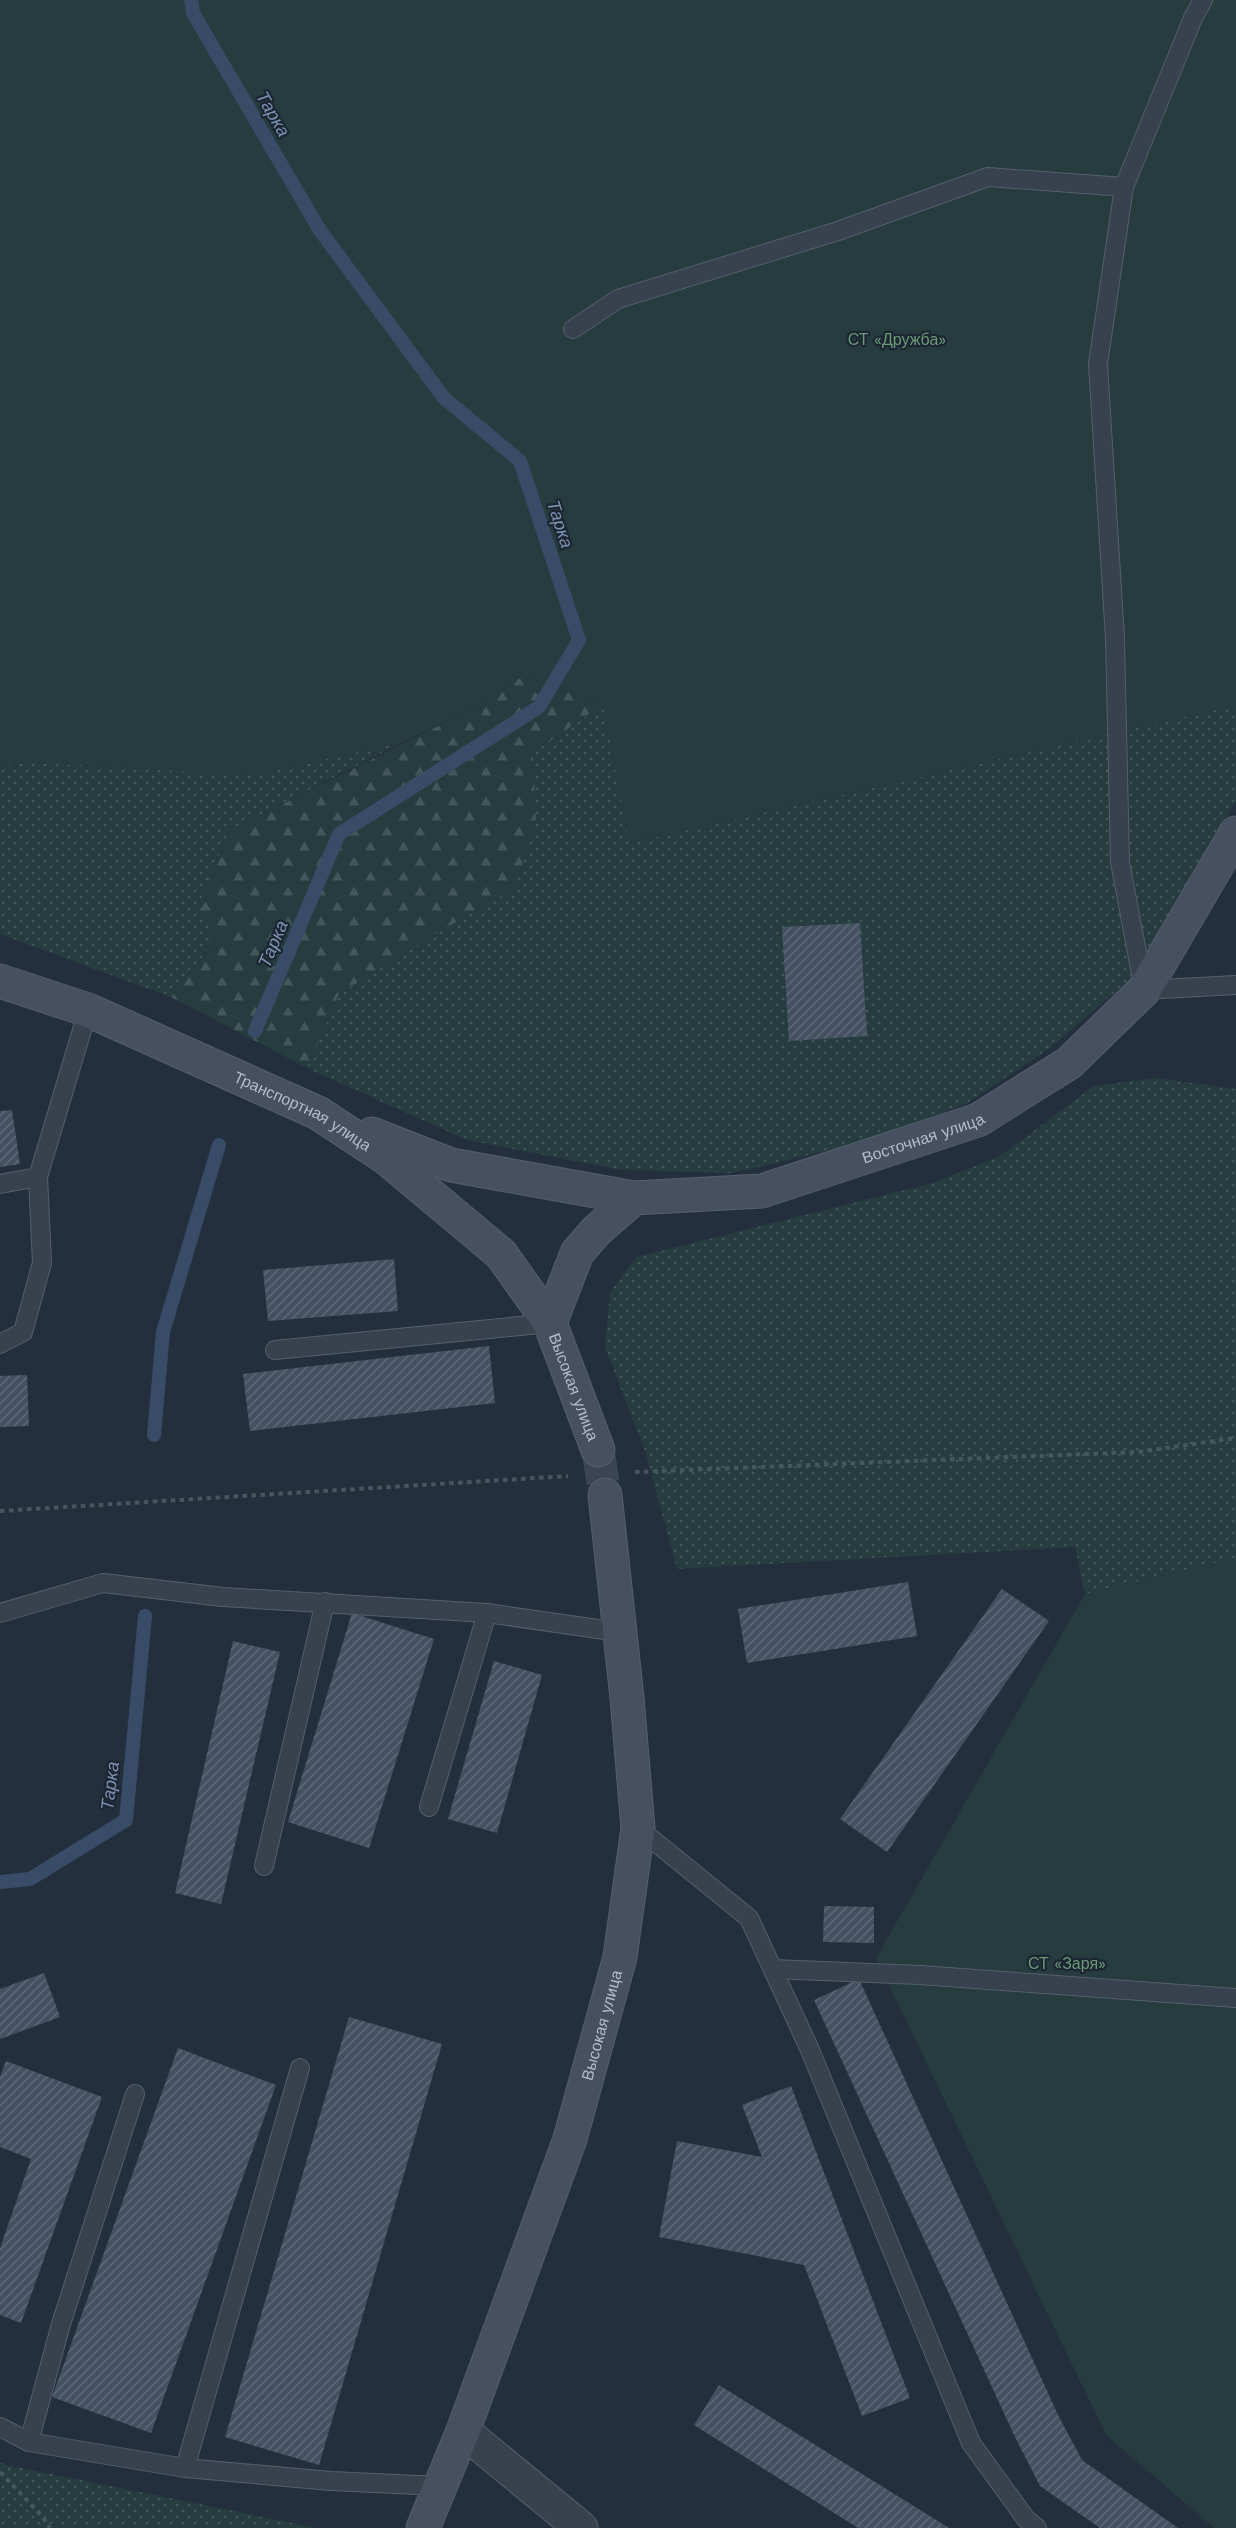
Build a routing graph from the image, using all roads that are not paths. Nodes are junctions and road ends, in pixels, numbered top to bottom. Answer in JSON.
{"nodes":[{"id":1,"x":1203,"y":0,"type":"edge"},
{"id":2,"x":1124,"y":187,"type":"junction"},
{"id":3,"x":573,"y":329,"type":"dead end"},
{"id":4,"x":1236,"y":833,"type":"edge"},
{"id":5,"x":0,"y":981,"type":"edge"},
{"id":6,"x":1236,"y":985,"type":"edge"},
{"id":7,"x":1144,"y":990,"type":"junction"},
{"id":8,"x":88,"y":1010,"type":"junction"},
{"id":9,"x":318,"y":1113,"type":"junction"},
{"id":10,"x":38,"y":1177,"type":"junction"},
{"id":11,"x":0,"y":1184,"type":"edge"},
{"id":12,"x":634,"y":1198,"type":"junction"},
{"id":13,"x":550,"y":1323,"type":"junction"},
{"id":14,"x":0,"y":1344,"type":"edge"},
{"id":15,"x":275,"y":1350,"type":"dead end"},
{"id":16,"x":598,"y":1450,"type":"tunnel mouth"},
{"id":17,"x":605,"y":1496,"type":"tunnel mouth"},
{"id":18,"x":326,"y":1602,"type":"junction"},
{"id":19,"x":0,"y":1613,"type":"edge"},
{"id":20,"x":487,"y":1613,"type":"junction"},
{"id":21,"x":619,"y":1632,"type":"junction"},
{"id":22,"x":429,"y":1807,"type":"dead end"},
{"id":23,"x":638,"y":1828,"type":"junction"},
{"id":24,"x":264,"y":1866,"type":"dead end"},
{"id":25,"x":773,"y":1969,"type":"junction"},
{"id":26,"x":1236,"y":1998,"type":"edge"},
{"id":27,"x":300,"y":2068,"type":"dead end"},
{"id":28,"x":135,"y":2094,"type":"dead end"},
{"id":29,"x":0,"y":2427,"type":"edge"},
{"id":30,"x":463,"y":2431,"type":"junction"},
{"id":31,"x":29,"y":2442,"type":"junction"},
{"id":32,"x":185,"y":2468,"type":"junction"},
{"id":33,"x":440,"y":2486,"type":"junction"},
{"id":34,"x":423,"y":2528,"type":"edge"},
{"id":35,"x":581,"y":2528,"type":"edge"},
{"id":36,"x":1037,"y":2528,"type":"edge"}],
"edges":[{"from":1,"to":2,"type":"lane"},
{"from":2,"to":3,"type":"lane"},
{"from":2,"to":7,"type":"lane"},
{"from":4,"to":7,"type":"street","name":"Восточная улица"},
{"from":5,"to":8,"type":"street","name":"Транспортная улица"},
{"from":6,"to":7,"type":"lane"},
{"from":7,"to":12,"type":"street","name":"Восточная улица"},
{"from":8,"to":9,"type":"street","name":"Транспортная улица"},
{"from":8,"to":10,"type":"lane"},
{"from":9,"to":12,"type":"street","name":"Восточная улица"},
{"from":9,"to":13,"type":"street","name":"Транспортная улица"},
{"from":10,"to":11,"type":"lane"},
{"from":10,"to":14,"type":"lane"},
{"from":12,"to":13,"type":"street"},
{"from":13,"to":15,"type":"lane"},
{"from":13,"to":16,"type":"street","name":"Высокая улица"},
{"from":17,"to":21,"type":"street","name":"Высокая улица"},
{"from":18,"to":19,"type":"lane"},
{"from":18,"to":20,"type":"lane"},
{"from":18,"to":24,"type":"lane"},
{"from":20,"to":21,"type":"lane"},
{"from":20,"to":22,"type":"lane"},
{"from":21,"to":23,"type":"street","name":"Высокая улица"},
{"from":23,"to":25,"type":"lane"},
{"from":23,"to":30,"type":"street","name":"Высокая улица"},
{"from":25,"to":26,"type":"lane"},
{"from":25,"to":36,"type":"lane"},
{"from":27,"to":32,"type":"lane"},
{"from":28,"to":31,"type":"lane"},
{"from":29,"to":31,"type":"lane"},
{"from":30,"to":33,"type":"street","name":"Высокая улица"},
{"from":30,"to":35,"type":"street"},
{"from":31,"to":32,"type":"lane"},
{"from":32,"to":33,"type":"lane"},
{"from":33,"to":34,"type":"street","name":"Высокая улица"}]}
